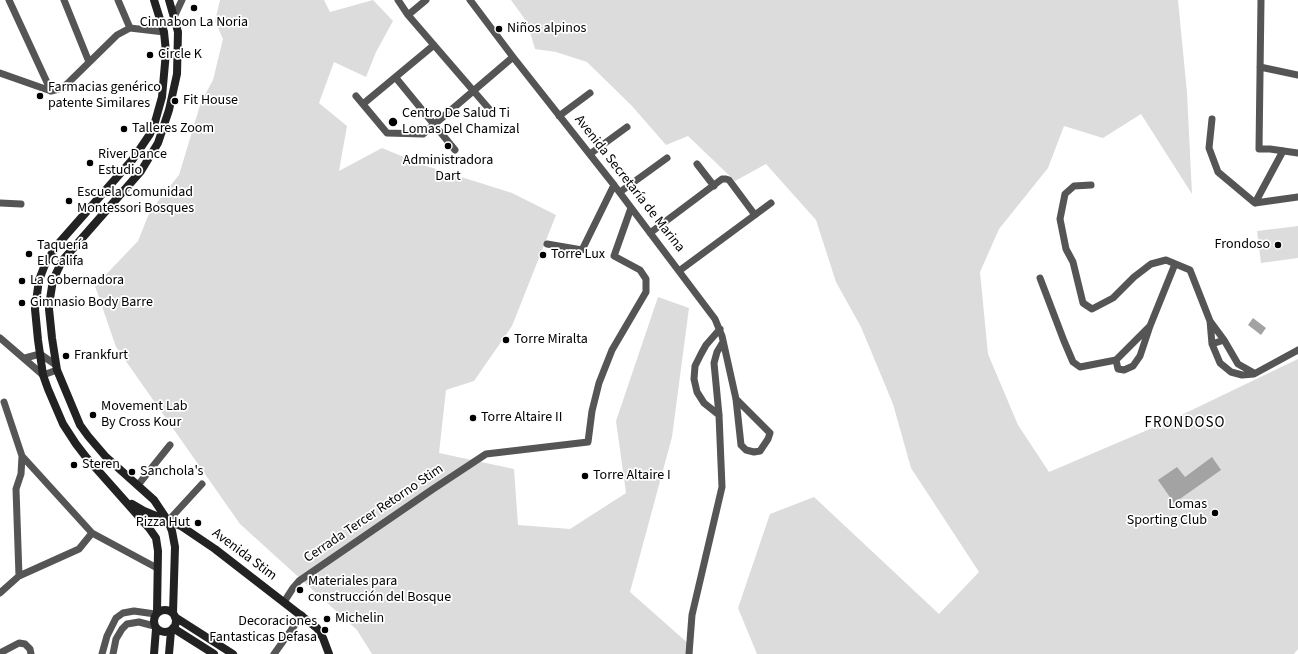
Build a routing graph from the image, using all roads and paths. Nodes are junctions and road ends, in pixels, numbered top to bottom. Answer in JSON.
{"nodes":[{"id":1,"x":9,"y":0,"type":"edge"},
{"id":2,"x":64,"y":0,"type":"edge"},
{"id":3,"x":118,"y":0,"type":"edge"},
{"id":4,"x":154,"y":0,"type":"edge"},
{"id":5,"x":169,"y":0,"type":"edge"},
{"id":6,"x":182,"y":0,"type":"edge"},
{"id":7,"x":398,"y":0,"type":"edge"},
{"id":8,"x":426,"y":0,"type":"edge"},
{"id":9,"x":470,"y":0,"type":"edge"},
{"id":10,"x":1261,"y":0,"type":"edge"},
{"id":11,"x":408,"y":15,"type":"junction"},
{"id":12,"x":174,"y":17,"type":"junction"},
{"id":13,"x":130,"y":28,"type":"junction"},
{"id":14,"x":164,"y":32,"type":"junction"},
{"id":15,"x":434,"y":45,"type":"junction"},
{"id":16,"x":513,"y":58,"type":"junction"},
{"id":17,"x":89,"y":62,"type":"junction"},
{"id":18,"x":1260,"y":67,"type":"junction"},
{"id":19,"x":0,"y":73,"type":"edge"},
{"id":20,"x":1298,"y":75,"type":"edge"},
{"id":21,"x":396,"y":78,"type":"junction"},
{"id":22,"x":51,"y":91,"type":"junction"},
{"id":23,"x":474,"y":91,"type":"junction"},
{"id":24,"x":590,"y":93,"type":"dead end"},
{"id":25,"x":356,"y":96,"type":"dead end"},
{"id":26,"x":363,"y":104,"type":"junction"},
{"id":27,"x":490,"y":110,"type":"dead end"},
{"id":28,"x":560,"y":116,"type":"junction"},
{"id":29,"x":1212,"y":119,"type":"dead end"},
{"id":30,"x":434,"y":125,"type":"junction"},
{"id":31,"x":627,"y":127,"type":"dead end"},
{"id":32,"x":455,"y":150,"type":"dead end"},
{"id":33,"x":1283,"y":151,"type":"junction"},
{"id":34,"x":1298,"y":153,"type":"edge"},
{"id":35,"x":590,"y":154,"type":"junction"},
{"id":36,"x":667,"y":158,"type":"dead end"},
{"id":37,"x":697,"y":164,"type":"dead end"},
{"id":38,"x":127,"y":166,"type":"junction"},
{"id":39,"x":137,"y":175,"type":"junction"},
{"id":40,"x":116,"y":177,"type":"junction"},
{"id":41,"x":614,"y":185,"type":"junction"},
{"id":42,"x":1091,"y":185,"type":"dead end"},
{"id":43,"x":714,"y":186,"type":"junction"},
{"id":44,"x":126,"y":188,"type":"junction"},
{"id":45,"x":620,"y":192,"type":"junction"},
{"id":46,"x":1298,"y":197,"type":"edge"},
{"id":47,"x":0,"y":203,"type":"edge"},
{"id":48,"x":772,"y":203,"type":"dead end"},
{"id":49,"x":1255,"y":203,"type":"junction"},
{"id":50,"x":21,"y":204,"type":"dead end"},
{"id":51,"x":631,"y":208,"type":"junction"},
{"id":52,"x":755,"y":215,"type":"junction"},
{"id":53,"x":650,"y":233,"type":"junction"},
{"id":54,"x":548,"y":244,"type":"dead end"},
{"id":55,"x":1176,"y":264,"type":"junction"},
{"id":56,"x":679,"y":271,"type":"junction"},
{"id":57,"x":1040,"y":278,"type":"dead end"},
{"id":58,"x":1210,"y":321,"type":"junction"},
{"id":59,"x":1150,"y":326,"type":"junction"},
{"id":60,"x":720,"y":329,"type":"junction"},
{"id":61,"x":0,"y":338,"type":"edge"},
{"id":62,"x":1224,"y":340,"type":"junction"},
{"id":63,"x":723,"y":342,"type":"junction"},
{"id":64,"x":1212,"y":344,"type":"junction"},
{"id":65,"x":54,"y":348,"type":"junction"},
{"id":66,"x":1298,"y":350,"type":"edge"},
{"id":67,"x":40,"y":353,"type":"junction"},
{"id":68,"x":25,"y":358,"type":"junction"},
{"id":69,"x":1116,"y":360,"type":"junction"},
{"id":70,"x":1238,"y":364,"type":"junction"},
{"id":71,"x":57,"y":368,"type":"junction"},
{"id":72,"x":1231,"y":372,"type":"junction"},
{"id":73,"x":1254,"y":374,"type":"junction"},
{"id":74,"x":43,"y":375,"type":"junction"},
{"id":75,"x":736,"y":399,"type":"junction"},
{"id":76,"x":4,"y":402,"type":"dead end"},
{"id":77,"x":719,"y":415,"type":"junction"},
{"id":78,"x":170,"y":444,"type":"dead end"},
{"id":79,"x":22,"y":456,"type":"junction"},
{"id":80,"x":202,"y":484,"type":"dead end"},
{"id":81,"x":138,"y":485,"type":"junction"},
{"id":82,"x":125,"y":500,"type":"junction"},
{"id":83,"x":168,"y":521,"type":"junction"},
{"id":84,"x":92,"y":533,"type":"junction"},
{"id":85,"x":157,"y":568,"type":"junction"},
{"id":86,"x":19,"y":576,"type":"junction"},
{"id":87,"x":2,"y":589,"type":"edge"},
{"id":88,"x":284,"y":602,"type":"junction"},
{"id":89,"x":156,"y":613,"type":"junction"},
{"id":90,"x":174,"y":615,"type":"junction"},
{"id":91,"x":302,"y":615,"type":"junction"},
{"id":92,"x":155,"y":628,"type":"junction"},
{"id":93,"x":172,"y":629,"type":"junction"},
{"id":94,"x":105,"y":645,"type":"junction"},
{"id":95,"x":115,"y":646,"type":"junction"},
{"id":96,"x":0,"y":653,"type":"edge"},
{"id":97,"x":31,"y":654,"type":"edge"},
{"id":98,"x":102,"y":654,"type":"edge"},
{"id":99,"x":113,"y":654,"type":"edge"},
{"id":100,"x":154,"y":654,"type":"edge"},
{"id":101,"x":168,"y":654,"type":"edge"},
{"id":102,"x":214,"y":654,"type":"edge"},
{"id":103,"x":233,"y":654,"type":"edge"},
{"id":104,"x":274,"y":654,"type":"edge"},
{"id":105,"x":328,"y":654,"type":"edge"},
{"id":106,"x":689,"y":654,"type":"edge"}],
"edges":[{"from":1,"to":22,"type":"street"},
{"from":2,"to":17,"type":"street"},
{"from":3,"to":13,"type":"street"},
{"from":4,"to":14,"type":"main road"},
{"from":5,"to":12,"type":"main road"},
{"from":6,"to":12,"type":"street"},
{"from":7,"to":11,"type":"street"},
{"from":8,"to":11,"type":"street"},
{"from":9,"to":16,"type":"street","name":"Avenida Secretaría de Marina"},
{"from":10,"to":18,"type":"street"},
{"from":11,"to":15,"type":"street"},
{"from":12,"to":39,"type":"main road"},
{"from":13,"to":14,"type":"street"},
{"from":13,"to":17,"type":"street"},
{"from":14,"to":38,"type":"main road"},
{"from":15,"to":21,"type":"street"},
{"from":15,"to":23,"type":"street"},
{"from":16,"to":23,"type":"street"},
{"from":16,"to":28,"type":"street","name":"Avenida Secretaría de Marina"},
{"from":17,"to":22,"type":"street"},
{"from":18,"to":20,"type":"street"},
{"from":18,"to":33,"type":"street"},
{"from":19,"to":22,"type":"street"},
{"from":21,"to":26,"type":"street"},
{"from":21,"to":30,"type":"street"},
{"from":23,"to":27,"type":"street"},
{"from":23,"to":30,"type":"street"},
{"from":24,"to":28,"type":"street"},
{"from":25,"to":26,"type":"street"},
{"from":26,"to":30,"type":"street"},
{"from":28,"to":35,"type":"street","name":"Avenida Secretaría de Marina"},
{"from":29,"to":49,"type":"street"},
{"from":30,"to":32,"type":"street"},
{"from":31,"to":35,"type":"street"},
{"from":33,"to":34,"type":"street"},
{"from":33,"to":49,"type":"street"},
{"from":35,"to":41,"type":"street","name":"Avenida Secretaría de Marina"},
{"from":36,"to":45,"type":"street"},
{"from":37,"to":43,"type":"street"},
{"from":38,"to":39,"type":"main road"},
{"from":38,"to":40,"type":"main road"},
{"from":39,"to":44,"type":"main road"},
{"from":40,"to":44,"type":"main road"},
{"from":40,"to":67,"type":"main road"},
{"from":41,"to":45,"type":"street","name":"Avenida Secretaría de Marina"},
{"from":41,"to":54,"type":"street"},
{"from":42,"to":55,"type":"street"},
{"from":43,"to":52,"type":"street"},
{"from":43,"to":53,"type":"street"},
{"from":44,"to":65,"type":"main road"},
{"from":45,"to":51,"type":"street","name":"Avenida Secretaría de Marina"},
{"from":46,"to":49,"type":"street"},
{"from":47,"to":50,"type":"street"},
{"from":48,"to":52,"type":"street"},
{"from":51,"to":53,"type":"street","name":"Avenida Secretaría de Marina"},
{"from":51,"to":88,"type":"street","name":"Cerrada Tercer Retorno Stim"},
{"from":52,"to":56,"type":"street"},
{"from":53,"to":56,"type":"street","name":"Avenida Secretaría de Marina"},
{"from":55,"to":58,"type":"street"},
{"from":55,"to":59,"type":"street"},
{"from":56,"to":60,"type":"street","name":"Avenida Secretaría de Marina"},
{"from":57,"to":69,"type":"street"},
{"from":58,"to":62,"type":"street"},
{"from":58,"to":64,"type":"street"},
{"from":59,"to":69,"type":"street"},
{"from":59,"to":69,"type":"street"},
{"from":60,"to":63,"type":"street","name":"Avenida Secretaría de Marina"},
{"from":60,"to":77,"type":"street"},
{"from":61,"to":68,"type":"street"},
{"from":62,"to":64,"type":"street"},
{"from":62,"to":70,"type":"street"},
{"from":63,"to":75,"type":"street","name":"Avenida Secretaría de Marina"},
{"from":63,"to":77,"type":"street"},
{"from":64,"to":72,"type":"street"},
{"from":65,"to":67,"type":"main road"},
{"from":65,"to":71,"type":"main road"},
{"from":66,"to":73,"type":"street"},
{"from":67,"to":68,"type":"street"},
{"from":67,"to":71,"type":"street"},
{"from":67,"to":74,"type":"main road"},
{"from":68,"to":74,"type":"street"},
{"from":70,"to":72,"type":"street"},
{"from":70,"to":73,"type":"street"},
{"from":71,"to":74,"type":"street"},
{"from":71,"to":81,"type":"main road"},
{"from":72,"to":73,"type":"street"},
{"from":74,"to":82,"type":"main road"},
{"from":75,"to":75,"type":"street","name":"Avenida Secretaría de Marina"},
{"from":76,"to":79,"type":"street"},
{"from":77,"to":106,"type":"street"},
{"from":78,"to":81,"type":"street"},
{"from":79,"to":84,"type":"street"},
{"from":79,"to":86,"type":"street"},
{"from":80,"to":83,"type":"street"},
{"from":81,"to":83,"type":"main road"},
{"from":82,"to":83,"type":"main road","name":"Avenida Stim"},
{"from":82,"to":85,"type":"main road"},
{"from":83,"to":88,"type":"main road","name":"Avenida Stim"},
{"from":83,"to":90,"type":"main road"},
{"from":84,"to":85,"type":"street"},
{"from":84,"to":86,"type":"street"},
{"from":85,"to":89,"type":"main road"},
{"from":86,"to":87,"type":"street"},
{"from":88,"to":91,"type":"main road","name":"Avenida Stim"},
{"from":89,"to":90,"type":"main road"},
{"from":89,"to":92,"type":"main road"},
{"from":89,"to":94,"type":"street"},
{"from":90,"to":93,"type":"main road"},
{"from":90,"to":103,"type":"main road"},
{"from":91,"to":104,"type":"street"},
{"from":91,"to":105,"type":"main road","name":"Avenida Stim"},
{"from":92,"to":93,"type":"main road"},
{"from":92,"to":95,"type":"street"},
{"from":92,"to":100,"type":"main road"},
{"from":93,"to":101,"type":"main road"},
{"from":93,"to":102,"type":"main road"},
{"from":94,"to":95,"type":"street"},
{"from":94,"to":98,"type":"street"},
{"from":95,"to":99,"type":"street"},
{"from":96,"to":97,"type":"street"}]}
